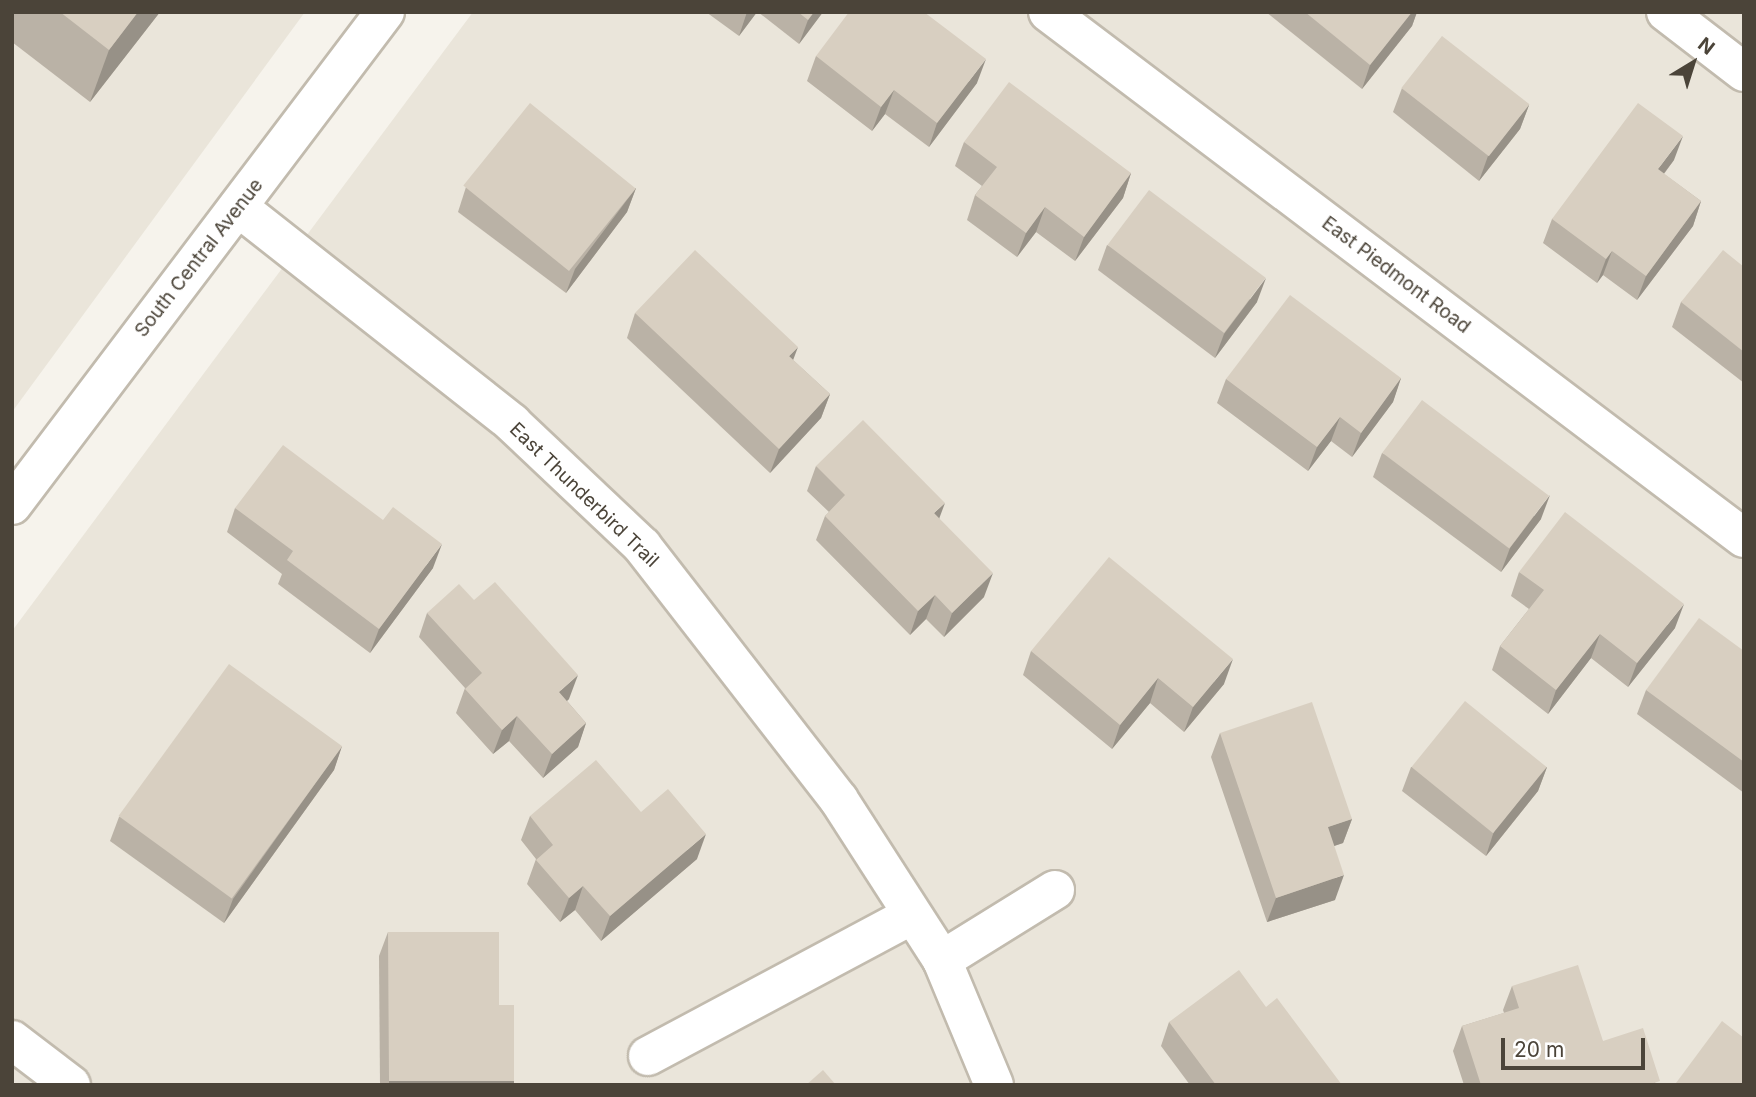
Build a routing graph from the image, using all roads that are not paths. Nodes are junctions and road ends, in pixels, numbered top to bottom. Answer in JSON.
{"nodes":[{"id":1,"x":386,"y":12,"type":"edge"},
{"id":2,"x":1048,"y":12,"type":"edge"},
{"id":3,"x":1666,"y":12,"type":"edge"},
{"id":4,"x":1744,"y":72,"type":"edge"},
{"id":5,"x":238,"y":207,"type":"junction"},
{"id":6,"x":12,"y":505,"type":"edge"},
{"id":7,"x":1744,"y":538,"type":"edge"},
{"id":8,"x":1055,"y":890,"type":"dead end"},
{"id":9,"x":912,"y":915,"type":"junction"},
{"id":10,"x":942,"y":960,"type":"junction"},
{"id":11,"x":12,"y":1040,"type":"edge"},
{"id":12,"x":648,"y":1056,"type":"dead end"},
{"id":13,"x":71,"y":1085,"type":"edge"},
{"id":14,"x":994,"y":1085,"type":"edge"}],
"edges":[{"from":1,"to":5,"type":"street","name":"South Central Avenue"},
{"from":2,"to":7,"type":"street","name":"East Piedmont Road"},
{"from":3,"to":4,"type":"street"},
{"from":5,"to":6,"type":"street","name":"South Central Avenue"},
{"from":5,"to":9,"type":"street","name":"East Thunderbird Trail"},
{"from":8,"to":10,"type":"street"},
{"from":9,"to":10,"type":"street","name":"East Thunderbird Trail"},
{"from":9,"to":12,"type":"street"},
{"from":10,"to":14,"type":"street","name":"East Thunderbird Trail"},
{"from":11,"to":13,"type":"street"}]}
